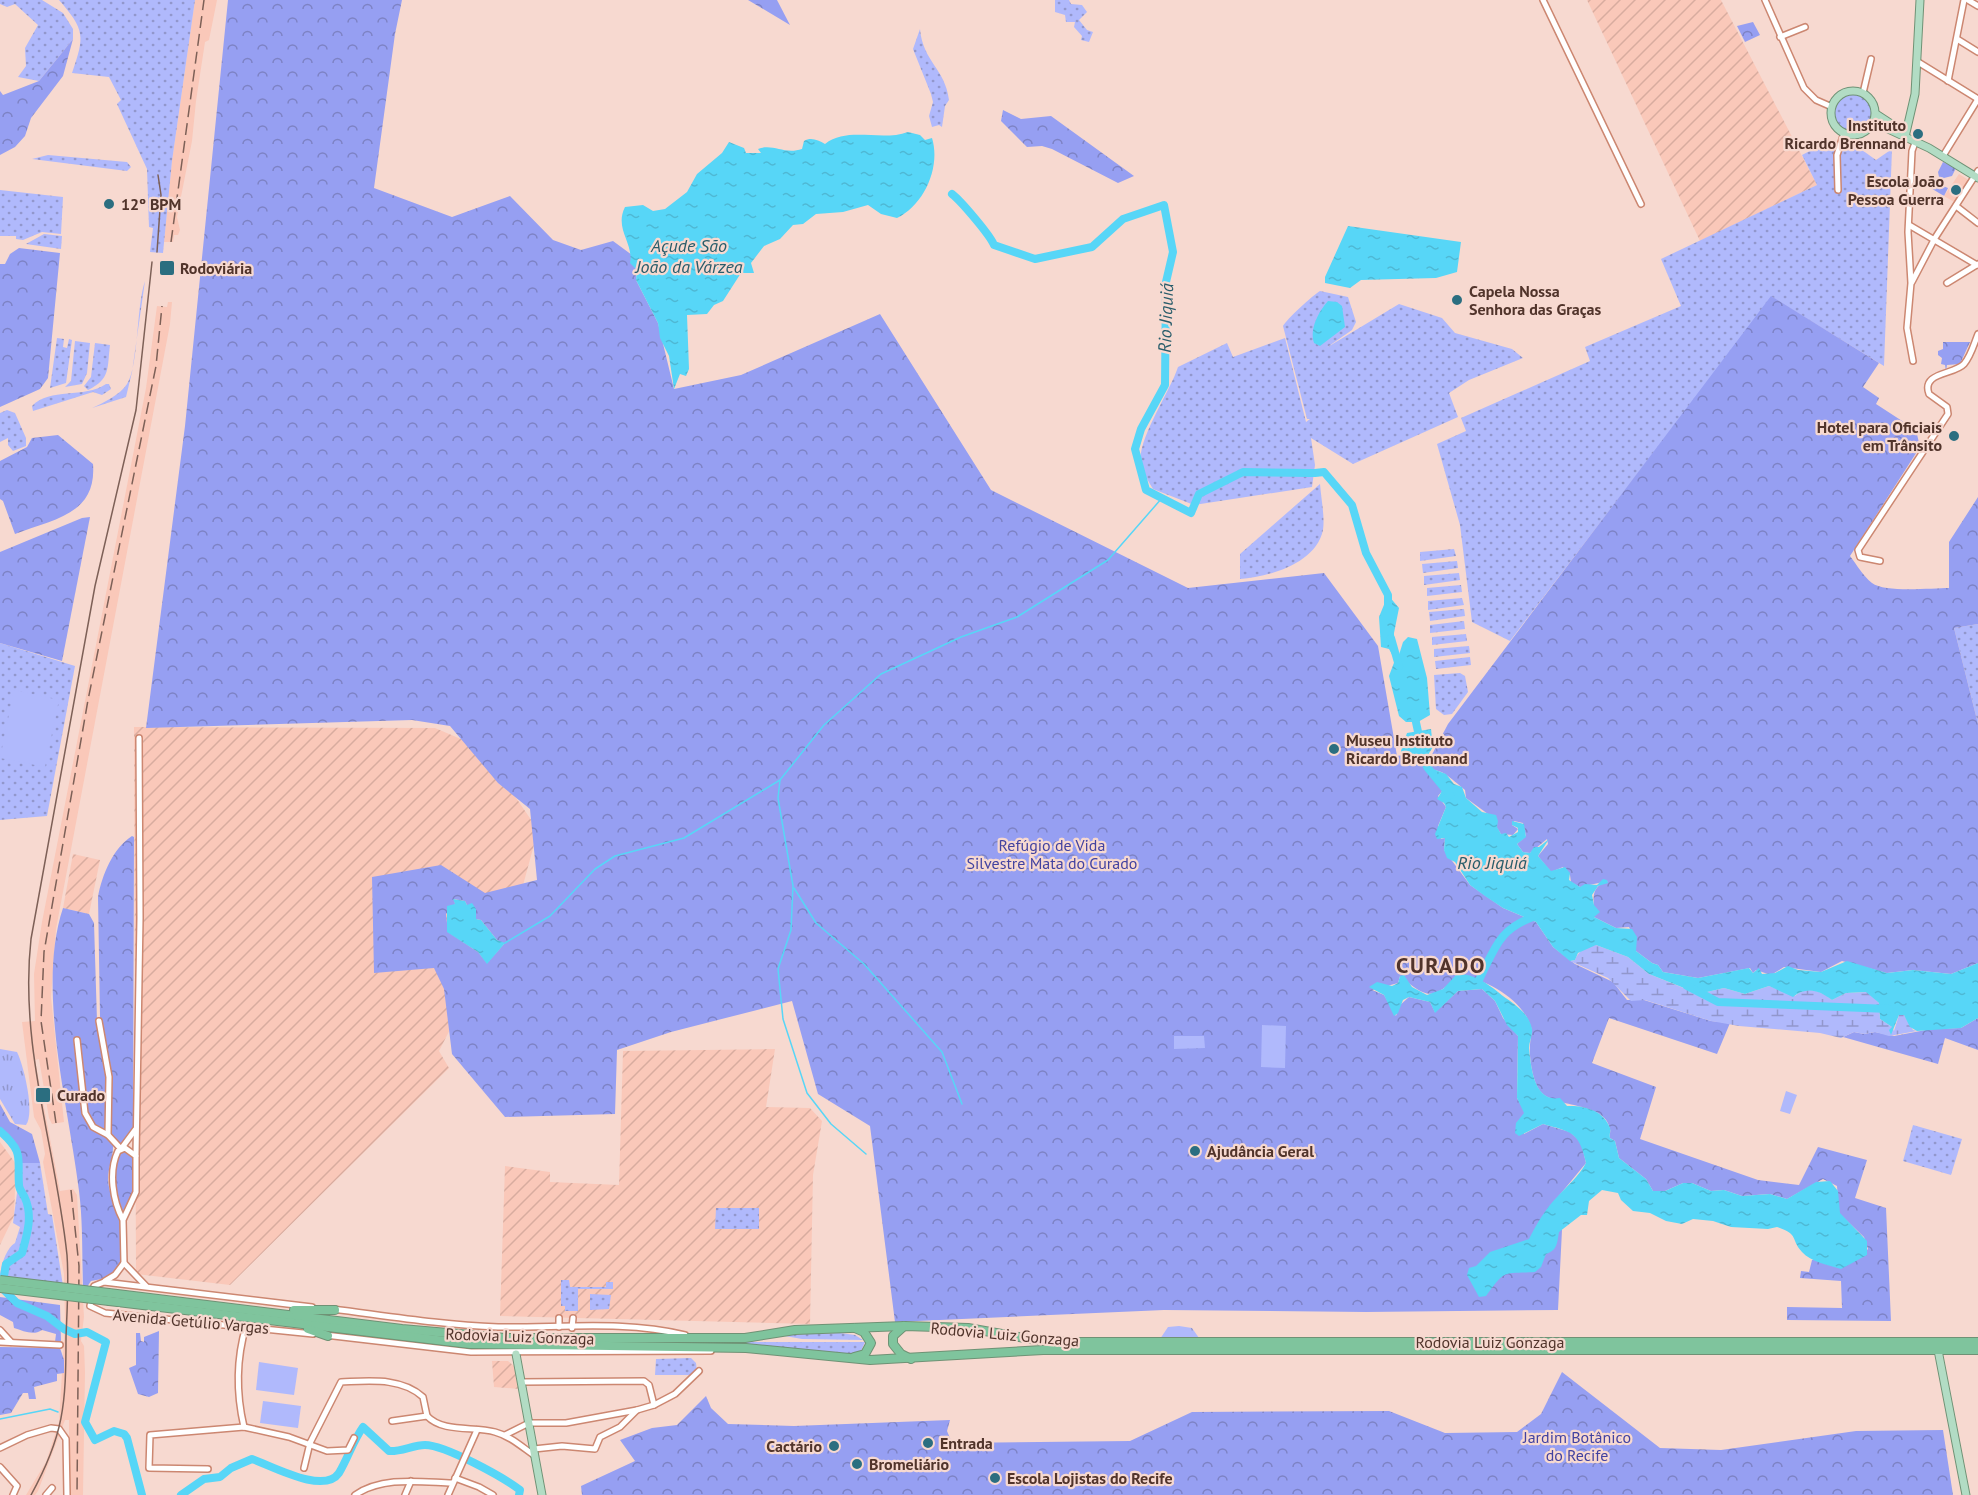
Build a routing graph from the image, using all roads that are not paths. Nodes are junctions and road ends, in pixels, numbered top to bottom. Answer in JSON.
{"nodes":[{"id":1,"x":1543,"y":0,"type":"edge"},
{"id":2,"x":1765,"y":0,"type":"edge"},
{"id":3,"x":1920,"y":0,"type":"edge"},
{"id":4,"x":1966,"y":0,"type":"edge"},
{"id":5,"x":1978,"y":6,"type":"edge"},
{"id":6,"x":1804,"y":27,"type":"dead end"},
{"id":7,"x":1780,"y":37,"type":"junction"},
{"id":8,"x":1957,"y":39,"type":"junction"},
{"id":9,"x":1978,"y":52,"type":"edge"},
{"id":10,"x":1871,"y":59,"type":"dead end"},
{"id":11,"x":1918,"y":62,"type":"junction"},
{"id":12,"x":1948,"y":81,"type":"junction"},
{"id":13,"x":1863,"y":93,"type":"junction"},
{"id":14,"x":1978,"y":99,"type":"edge"},
{"id":15,"x":1832,"y":107,"type":"junction"},
{"id":16,"x":1875,"y":114,"type":"junction"},
{"id":17,"x":1911,"y":119,"type":"junction"},
{"id":18,"x":1874,"y":122,"type":"junction"},
{"id":19,"x":1897,"y":128,"type":"junction"},
{"id":20,"x":1844,"y":133,"type":"junction"},
{"id":21,"x":1907,"y":135,"type":"junction"},
{"id":22,"x":1916,"y":140,"type":"junction"},
{"id":23,"x":1943,"y":156,"type":"junction"},
{"id":24,"x":1977,"y":175,"type":"edge"},
{"id":25,"x":1838,"y":190,"type":"dead end"},
{"id":26,"x":1641,"y":204,"type":"dead end"},
{"id":27,"x":1956,"y":206,"type":"junction"},
{"id":28,"x":1978,"y":223,"type":"edge"},
{"id":29,"x":1909,"y":225,"type":"junction"},
{"id":30,"x":1935,"y":238,"type":"junction"},
{"id":31,"x":1978,"y":265,"type":"edge"},
{"id":32,"x":1911,"y":283,"type":"junction"},
{"id":33,"x":1947,"y":284,"type":"dead end"},
{"id":34,"x":1978,"y":334,"type":"edge"},
{"id":35,"x":1970,"y":354,"type":"junction"},
{"id":36,"x":1978,"y":356,"type":"edge"},
{"id":37,"x":1912,"y":361,"type":"dead end"},
{"id":38,"x":1880,"y":561,"type":"dead end"},
{"id":39,"x":139,"y":738,"type":"dead end"},
{"id":40,"x":99,"y":1021,"type":"dead end"},
{"id":41,"x":77,"y":1040,"type":"dead end"},
{"id":42,"x":135,"y":1128,"type":"junction"},
{"id":43,"x":108,"y":1136,"type":"junction"},
{"id":44,"x":121,"y":1149,"type":"junction"},
{"id":45,"x":136,"y":1156,"type":"junction"},
{"id":46,"x":123,"y":1220,"type":"junction"},
{"id":47,"x":124,"y":1263,"type":"junction"},
{"id":48,"x":0,"y":1280,"type":"edge"},
{"id":49,"x":104,"y":1282,"type":"junction"},
{"id":50,"x":147,"y":1287,"type":"junction"},
{"id":51,"x":0,"y":1288,"type":"edge"},
{"id":52,"x":109,"y":1297,"type":"junction"},
{"id":53,"x":335,"y":1310,"type":"junction"},
{"id":54,"x":266,"y":1311,"type":"junction"},
{"id":55,"x":559,"y":1318,"type":"dead end"},
{"id":56,"x":573,"y":1318,"type":"dead end"},
{"id":57,"x":290,"y":1323,"type":"junction"},
{"id":58,"x":246,"y":1326,"type":"junction"},
{"id":59,"x":905,"y":1326,"type":"junction"},
{"id":60,"x":852,"y":1327,"type":"junction"},
{"id":61,"x":559,"y":1328,"type":"junction"},
{"id":62,"x":572,"y":1328,"type":"junction"},
{"id":63,"x":0,"y":1330,"type":"edge"},
{"id":64,"x":328,"y":1336,"type":"junction"},
{"id":65,"x":701,"y":1339,"type":"junction"},
{"id":66,"x":0,"y":1342,"type":"edge"},
{"id":67,"x":11,"y":1342,"type":"junction"},
{"id":68,"x":1978,"y":1342,"type":"edge"},
{"id":69,"x":60,"y":1345,"type":"dead end"},
{"id":70,"x":746,"y":1348,"type":"junction"},
{"id":71,"x":1938,"y":1350,"type":"junction"},
{"id":72,"x":1978,"y":1350,"type":"edge"},
{"id":73,"x":516,"y":1354,"type":"junction"},
{"id":74,"x":848,"y":1358,"type":"junction"},
{"id":75,"x":912,"y":1359,"type":"junction"},
{"id":76,"x":699,"y":1371,"type":"dead end"},
{"id":77,"x":522,"y":1382,"type":"junction"},
{"id":78,"x":654,"y":1405,"type":"junction"},
{"id":79,"x":637,"y":1410,"type":"junction"},
{"id":80,"x":427,"y":1416,"type":"junction"},
{"id":81,"x":392,"y":1421,"type":"dead end"},
{"id":82,"x":529,"y":1423,"type":"junction"},
{"id":83,"x":244,"y":1427,"type":"junction"},
{"id":84,"x":477,"y":1430,"type":"junction"},
{"id":85,"x":505,"y":1435,"type":"junction"},
{"id":86,"x":354,"y":1438,"type":"dead end"},
{"id":87,"x":310,"y":1443,"type":"junction"},
{"id":88,"x":0,"y":1448,"type":"edge"},
{"id":89,"x":534,"y":1453,"type":"junction"},
{"id":90,"x":0,"y":1467,"type":"edge"},
{"id":91,"x":304,"y":1468,"type":"dead end"},
{"id":92,"x":208,"y":1469,"type":"dead end"},
{"id":93,"x":411,"y":1481,"type":"junction"},
{"id":94,"x":454,"y":1481,"type":"junction"},
{"id":95,"x":52,"y":1488,"type":"dead end"},
{"id":96,"x":15,"y":1492,"type":"edge"},
{"id":97,"x":359,"y":1494,"type":"edge"},
{"id":98,"x":46,"y":1495,"type":"edge"},
{"id":99,"x":67,"y":1495,"type":"edge"},
{"id":100,"x":405,"y":1495,"type":"edge"},
{"id":101,"x":448,"y":1495,"type":"edge"},
{"id":102,"x":493,"y":1495,"type":"edge"},
{"id":103,"x":542,"y":1495,"type":"edge"},
{"id":104,"x":1966,"y":1495,"type":"edge"}],
"edges":[{"from":1,"to":26,"type":"street"},
{"from":2,"to":7,"type":"street"},
{"from":3,"to":11,"type":"main road"},
{"from":4,"to":5,"type":"street"},
{"from":4,"to":8,"type":"street"},
{"from":6,"to":7,"type":"street"},
{"from":7,"to":15,"type":"street"},
{"from":8,"to":9,"type":"street"},
{"from":8,"to":12,"type":"street"},
{"from":10,"to":13,"type":"street"},
{"from":11,"to":12,"type":"street"},
{"from":11,"to":17,"type":"main road"},
{"from":12,"to":14,"type":"street"},
{"from":13,"to":15,"type":"main road"},
{"from":13,"to":16,"type":"main road"},
{"from":14,"to":23,"type":"street"},
{"from":15,"to":20,"type":"main road"},
{"from":16,"to":18,"type":"main road"},
{"from":16,"to":19,"type":"main road"},
{"from":17,"to":19,"type":"main road"},
{"from":17,"to":21,"type":"main road"},
{"from":18,"to":20,"type":"main road"},
{"from":18,"to":21,"type":"main road"},
{"from":19,"to":21,"type":"main road"},
{"from":20,"to":25,"type":"street"},
{"from":21,"to":22,"type":"main road"},
{"from":22,"to":23,"type":"main road"},
{"from":22,"to":29,"type":"street"},
{"from":23,"to":24,"type":"main road"},
{"from":24,"to":27,"type":"street"},
{"from":27,"to":28,"type":"street"},
{"from":27,"to":30,"type":"street"},
{"from":29,"to":30,"type":"street"},
{"from":29,"to":32,"type":"street"},
{"from":30,"to":31,"type":"street"},
{"from":30,"to":32,"type":"street"},
{"from":31,"to":33,"type":"street"},
{"from":32,"to":37,"type":"street"},
{"from":34,"to":35,"type":"street"},
{"from":35,"to":36,"type":"street"},
{"from":35,"to":38,"type":"street"},
{"from":39,"to":42,"type":"street"},
{"from":40,"to":43,"type":"street"},
{"from":41,"to":43,"type":"street"},
{"from":42,"to":44,"type":"street"},
{"from":42,"to":45,"type":"street"},
{"from":43,"to":44,"type":"street"},
{"from":44,"to":45,"type":"street"},
{"from":44,"to":46,"type":"street"},
{"from":45,"to":46,"type":"street"},
{"from":46,"to":47,"type":"street"},
{"from":47,"to":49,"type":"street"},
{"from":47,"to":50,"type":"street"},
{"from":48,"to":52,"type":"highway","name":"Rodovia Luiz Gonzaga","bridge":true},
{"from":49,"to":50,"type":"street","name":"Avenida Getúlio Vargas"},
{"from":49,"to":58,"type":"street","name":"Avenida Getúlio Vargas"},
{"from":50,"to":53,"type":"street","name":"Avenida Getúlio Vargas"},
{"from":51,"to":52,"type":"highway","name":"Rodovia Luiz Gonzaga","bridge":true},
{"from":52,"to":54,"type":"highway","name":"Rodovia Luiz Gonzaga"},
{"from":52,"to":57,"type":"highway","name":"Rodovia Luiz Gonzaga"},
{"from":53,"to":54,"type":"highway"},
{"from":53,"to":61,"type":"street","name":"Avenida Getúlio Vargas"},
{"from":54,"to":65,"type":"highway","name":"Rodovia Luiz Gonzaga"},
{"from":55,"to":61,"type":"street"},
{"from":56,"to":62,"type":"street"},
{"from":57,"to":64,"type":"highway"},
{"from":57,"to":70,"type":"highway","name":"Rodovia Luiz Gonzaga"},
{"from":58,"to":64,"type":"street","name":"Avenida Getúlio Vargas"},
{"from":58,"to":83,"type":"street"},
{"from":59,"to":60,"type":"highway","name":"Rodovia Luiz Gonzaga"},
{"from":59,"to":68,"type":"highway","name":"Rodovia Luiz Gonzaga"},
{"from":59,"to":75,"type":"highway"},
{"from":60,"to":65,"type":"highway","name":"Rodovia Luiz Gonzaga"},
{"from":60,"to":74,"type":"highway"},
{"from":61,"to":62,"type":"street","name":"Avenida Getúlio Vargas"},
{"from":62,"to":65,"type":"street","name":"Avenida Getúlio Vargas"},
{"from":63,"to":67,"type":"street"},
{"from":64,"to":73,"type":"street","name":"Avenida Getúlio Vargas"},
{"from":66,"to":67,"type":"street"},
{"from":67,"to":69,"type":"street"},
{"from":70,"to":73,"type":"street","name":"Avenida Getúlio Vargas"},
{"from":70,"to":74,"type":"highway","name":"Rodovia Luiz Gonzaga"},
{"from":71,"to":72,"type":"highway","name":"Rodovia Luiz Gonzaga"},
{"from":71,"to":75,"type":"highway","name":"Rodovia Luiz Gonzaga"},
{"from":71,"to":104,"type":"main road"},
{"from":73,"to":77,"type":"main road"},
{"from":74,"to":75,"type":"highway","name":"Rodovia Luiz Gonzaga"},
{"from":76,"to":78,"type":"street"},
{"from":77,"to":78,"type":"street"},
{"from":77,"to":82,"type":"main road"},
{"from":78,"to":79,"type":"street"},
{"from":79,"to":82,"type":"street"},
{"from":79,"to":89,"type":"street"},
{"from":80,"to":81,"type":"street"},
{"from":80,"to":84,"type":"street"},
{"from":80,"to":87,"type":"street"},
{"from":82,"to":85,"type":"street"},
{"from":82,"to":89,"type":"main road"},
{"from":83,"to":87,"type":"street"},
{"from":83,"to":92,"type":"street"},
{"from":84,"to":85,"type":"street"},
{"from":84,"to":94,"type":"street"},
{"from":85,"to":89,"type":"street"},
{"from":86,"to":87,"type":"street"},
{"from":87,"to":91,"type":"street"},
{"from":88,"to":99,"type":"street"},
{"from":89,"to":103,"type":"main road"},
{"from":90,"to":96,"type":"street"},
{"from":93,"to":94,"type":"street"},
{"from":93,"to":97,"type":"street"},
{"from":93,"to":100,"type":"street"},
{"from":94,"to":101,"type":"street"},
{"from":94,"to":102,"type":"street"},
{"from":95,"to":98,"type":"street"}]}
